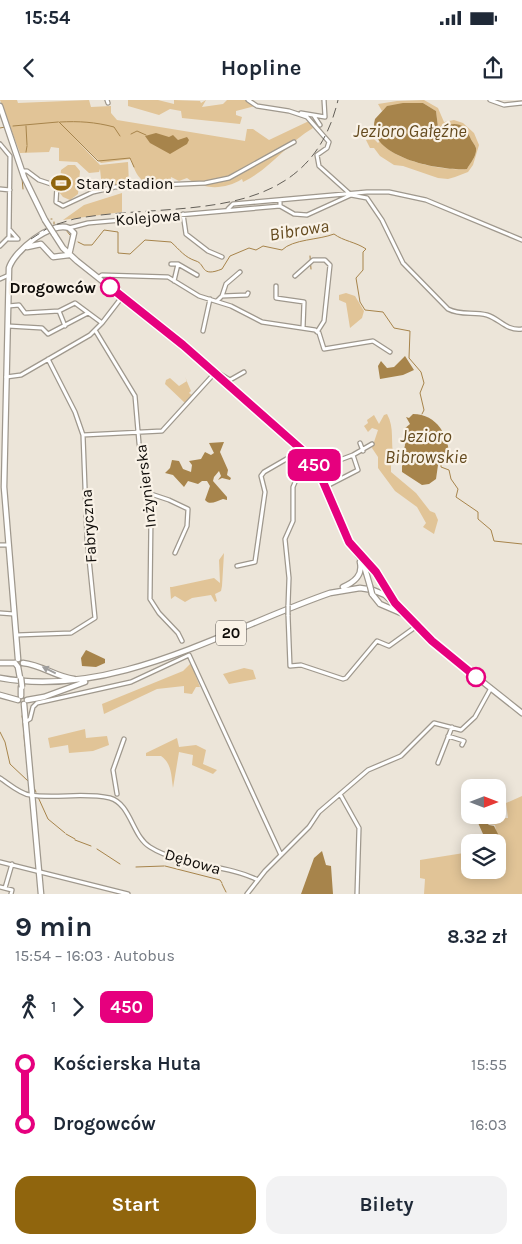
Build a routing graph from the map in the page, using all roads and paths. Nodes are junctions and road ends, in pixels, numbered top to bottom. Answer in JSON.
{"nodes":[{"id":1,"x":248,"y":100,"type":"edge"},
{"id":2,"x":324,"y":100,"type":"edge"},
{"id":3,"x":490,"y":100,"type":"edge"},
{"id":4,"x":0,"y":104,"type":"edge"},
{"id":5,"x":520,"y":104,"type":"edge"},
{"id":6,"x":301,"y":114,"type":"junction"},
{"id":7,"x":314,"y":116,"type":"junction"},
{"id":8,"x":318,"y":126,"type":"junction"},
{"id":9,"x":294,"y":142,"type":"dead end"},
{"id":10,"x":0,"y":144,"type":"edge"},
{"id":11,"x":16,"y":153,"type":"junction"},
{"id":12,"x":10,"y":156,"type":"junction"},
{"id":13,"x":23,"y":171,"type":"junction"},
{"id":14,"x":0,"y":189,"type":"edge"},
{"id":15,"x":10,"y":190,"type":"junction"},
{"id":16,"x":350,"y":194,"type":"junction"},
{"id":17,"x":280,"y":200,"type":"junction"},
{"id":18,"x":280,"y":206,"type":"junction"},
{"id":19,"x":228,"y":209,"type":"junction"},
{"id":20,"x":183,"y":214,"type":"junction"},
{"id":21,"x":69,"y":228,"type":"junction"},
{"id":22,"x":10,"y":230,"type":"junction"},
{"id":23,"x":38,"y":236,"type":"junction"},
{"id":24,"x":9,"y":239,"type":"junction"},
{"id":25,"x":522,"y":240,"type":"edge"},
{"id":26,"x":41,"y":244,"type":"junction"},
{"id":27,"x":72,"y":244,"type":"junction"},
{"id":28,"x":0,"y":246,"type":"edge"},
{"id":29,"x":26,"y":246,"type":"junction"},
{"id":30,"x":62,"y":247,"type":"junction"},
{"id":31,"x":47,"y":251,"type":"junction"},
{"id":32,"x":69,"y":255,"type":"junction"},
{"id":33,"x":62,"y":256,"type":"junction"},
{"id":34,"x":222,"y":256,"type":"dead end"},
{"id":35,"x":171,"y":264,"type":"dead end"},
{"id":36,"x":178,"y":264,"type":"junction"},
{"id":37,"x":240,"y":272,"type":"dead end"},
{"id":38,"x":8,"y":275,"type":"junction"},
{"id":39,"x":197,"y":275,"type":"dead end"},
{"id":40,"x":295,"y":276,"type":"dead end"},
{"id":41,"x":98,"y":278,"type":"junction"},
{"id":42,"x":0,"y":279,"type":"edge"},
{"id":43,"x":174,"y":281,"type":"junction"},
{"id":44,"x":276,"y":286,"type":"dead end"},
{"id":45,"x":248,"y":293,"type":"dead end"},
{"id":46,"x":222,"y":296,"type":"junction"},
{"id":47,"x":123,"y":297,"type":"junction"},
{"id":48,"x":210,"y":299,"type":"junction"},
{"id":49,"x":217,"y":301,"type":"junction"},
{"id":50,"x":8,"y":306,"type":"junction"},
{"id":51,"x":59,"y":311,"type":"junction"},
{"id":52,"x":88,"y":313,"type":"junction"},
{"id":53,"x":102,"y":323,"type":"junction"},
{"id":54,"x":8,"y":326,"type":"junction"},
{"id":55,"x":65,"y":326,"type":"junction"},
{"id":56,"x":303,"y":328,"type":"junction"},
{"id":57,"x":522,"y":329,"type":"edge"},
{"id":58,"x":95,"y":330,"type":"junction"},
{"id":59,"x":203,"y":331,"type":"dead end"},
{"id":60,"x":318,"y":332,"type":"junction"},
{"id":61,"x":390,"y":352,"type":"dead end"},
{"id":62,"x":48,"y":358,"type":"junction"},
{"id":63,"x":244,"y":372,"type":"dead end"},
{"id":64,"x":215,"y":373,"type":"junction"},
{"id":65,"x":6,"y":377,"type":"junction"},
{"id":66,"x":139,"y":433,"type":"junction"},
{"id":67,"x":84,"y":435,"type":"junction"},
{"id":68,"x":360,"y":443,"type":"dead end"},
{"id":69,"x":372,"y":444,"type":"dead end"},
{"id":70,"x":2,"y":449,"type":"edge"},
{"id":71,"x":302,"y":450,"type":"junction"},
{"id":72,"x":363,"y":451,"type":"junction"},
{"id":73,"x":353,"y":455,"type":"junction"},
{"id":74,"x":307,"y":456,"type":"junction"},
{"id":75,"x":316,"y":470,"type":"junction"},
{"id":76,"x":325,"y":487,"type":"junction"},
{"id":77,"x":148,"y":493,"type":"junction"},
{"id":78,"x":336,"y":516,"type":"junction"},
{"id":79,"x":0,"y":545,"type":"edge"},
{"id":80,"x":8,"y":545,"type":"junction"},
{"id":81,"x":175,"y":553,"type":"dead end"},
{"id":82,"x":358,"y":555,"type":"junction"},
{"id":83,"x":237,"y":566,"type":"dead end"},
{"id":84,"x":351,"y":588,"type":"junction"},
{"id":85,"x":330,"y":593,"type":"junction"},
{"id":86,"x":395,"y":603,"type":"junction"},
{"id":87,"x":0,"y":613,"type":"edge"},
{"id":88,"x":15,"y":614,"type":"junction"},
{"id":89,"x":406,"y":615,"type":"junction"},
{"id":90,"x":414,"y":628,"type":"dead end"},
{"id":91,"x":17,"y":635,"type":"junction"},
{"id":92,"x":182,"y":641,"type":"dead end"},
{"id":93,"x":0,"y":663,"type":"edge"},
{"id":94,"x":19,"y":663,"type":"junction"},
{"id":95,"x":0,"y":679,"type":"edge"},
{"id":96,"x":84,"y":681,"type":"junction"},
{"id":97,"x":491,"y":688,"type":"junction"},
{"id":98,"x":0,"y":695,"type":"edge"},
{"id":99,"x":22,"y":700,"type":"junction"},
{"id":100,"x":522,"y":713,"type":"edge"},
{"id":101,"x":24,"y":722,"type":"junction"},
{"id":102,"x":452,"y":727,"type":"junction"},
{"id":103,"x":448,"y":736,"type":"junction"},
{"id":104,"x":124,"y":739,"type":"dead end"},
{"id":105,"x":462,"y":745,"type":"dead end"},
{"id":106,"x":438,"y":763,"type":"dead end"},
{"id":107,"x":0,"y":778,"type":"edge"},
{"id":108,"x":117,"y":794,"type":"dead end"},
{"id":109,"x":340,"y":794,"type":"junction"},
{"id":110,"x":31,"y":795,"type":"junction"},
{"id":111,"x":281,"y":855,"type":"junction"},
{"id":112,"x":0,"y":862,"type":"edge"},
{"id":113,"x":12,"y":864,"type":"junction"},
{"id":114,"x":38,"y":871,"type":"junction"},
{"id":115,"x":258,"y":880,"type":"junction"},
{"id":116,"x":0,"y":887,"type":"edge"},
{"id":117,"x":5,"y":888,"type":"junction"},
{"id":118,"x":10,"y":894,"type":"edge"},
{"id":119,"x":41,"y":894,"type":"edge"},
{"id":120,"x":128,"y":894,"type":"edge"},
{"id":121,"x":247,"y":894,"type":"edge"},
{"id":122,"x":357,"y":894,"type":"edge"}],
"edges":[{"from":1,"to":6,"type":"street"},
{"from":2,"to":7,"type":"street"},
{"from":3,"to":5,"type":"street"},
{"from":4,"to":11,"type":"main road"},
{"from":6,"to":7,"type":"street"},
{"from":6,"to":8,"type":"street"},
{"from":7,"to":8,"type":"street"},
{"from":8,"to":16,"type":"street"},
{"from":9,"to":13,"type":"street"},
{"from":10,"to":12,"type":"street"},
{"from":11,"to":12,"type":"street"},
{"from":11,"to":13,"type":"main road"},
{"from":12,"to":15,"type":"street"},
{"from":13,"to":30,"type":"main road","bridge":true},
{"from":14,"to":15,"type":"street"},
{"from":15,"to":22,"type":"street"},
{"from":16,"to":17,"type":"street","name":"Kolejowa"},
{"from":16,"to":18,"type":"street","name":"Kolejowa"},
{"from":16,"to":25,"type":"street","name":"Kolejowa"},
{"from":16,"to":57,"type":"street"},
{"from":17,"to":18,"type":"street"},
{"from":17,"to":19,"type":"street","name":"Kolejowa"},
{"from":18,"to":19,"type":"street","name":"Kolejowa"},
{"from":19,"to":20,"type":"street","name":"Kolejowa"},
{"from":20,"to":21,"type":"street","name":"Kolejowa"},
{"from":20,"to":34,"type":"street"},
{"from":21,"to":23,"type":"main road"},
{"from":21,"to":27,"type":"main road"},
{"from":22,"to":24,"type":"street"},
{"from":22,"to":24,"type":"street"},
{"from":23,"to":26,"type":"main road"},
{"from":23,"to":29,"type":"main road"},
{"from":23,"to":31,"type":"main road"},
{"from":24,"to":28,"type":"street"},
{"from":26,"to":29,"type":"main road"},
{"from":26,"to":31,"type":"main road"},
{"from":27,"to":30,"type":"main road"},
{"from":27,"to":32,"type":"main road"},
{"from":29,"to":38,"type":"main road"},
{"from":30,"to":32,"type":"main road"},
{"from":30,"to":33,"type":"main road"},
{"from":31,"to":33,"type":"main road"},
{"from":32,"to":33,"type":"main road"},
{"from":32,"to":41,"type":"main road"},
{"from":35,"to":36,"type":"street"},
{"from":36,"to":39,"type":"street"},
{"from":36,"to":43,"type":"street"},
{"from":37,"to":46,"type":"street"},
{"from":38,"to":42,"type":"street"},
{"from":38,"to":50,"type":"main road"},
{"from":40,"to":60,"type":"street"},
{"from":41,"to":43,"type":"street"},
{"from":41,"to":47,"type":"main road"},
{"from":43,"to":48,"type":"street"},
{"from":44,"to":56,"type":"street"},
{"from":45,"to":46,"type":"street"},
{"from":46,"to":49,"type":"street"},
{"from":47,"to":53,"type":"street"},
{"from":47,"to":64,"type":"main road"},
{"from":48,"to":49,"type":"street"},
{"from":48,"to":59,"type":"street"},
{"from":49,"to":56,"type":"street"},
{"from":50,"to":51,"type":"street"},
{"from":50,"to":54,"type":"main road"},
{"from":51,"to":52,"type":"street"},
{"from":51,"to":55,"type":"street"},
{"from":52,"to":53,"type":"street"},
{"from":52,"to":55,"type":"street"},
{"from":53,"to":58,"type":"street"},
{"from":54,"to":55,"type":"street"},
{"from":54,"to":65,"type":"main road"},
{"from":56,"to":60,"type":"street"},
{"from":58,"to":62,"type":"street"},
{"from":58,"to":66,"type":"street","name":"Inżynierska"},
{"from":60,"to":61,"type":"street"},
{"from":62,"to":65,"type":"street"},
{"from":62,"to":67,"type":"street","name":"Fabryczna"},
{"from":63,"to":64,"type":"street"},
{"from":64,"to":66,"type":"street"},
{"from":64,"to":71,"type":"main road"},
{"from":65,"to":70,"type":"main road"},
{"from":66,"to":67,"type":"street"},
{"from":66,"to":77,"type":"street","name":"Inżynierska"},
{"from":67,"to":91,"type":"street","name":"Fabryczna"},
{"from":68,"to":72,"type":"street"},
{"from":69,"to":72,"type":"street"},
{"from":70,"to":80,"type":"main road"},
{"from":71,"to":74,"type":"main road"},
{"from":71,"to":83,"type":"street"},
{"from":72,"to":73,"type":"street"},
{"from":73,"to":75,"type":"street"},
{"from":73,"to":76,"type":"street"},
{"from":74,"to":75,"type":"main road"},
{"from":74,"to":90,"type":"street","bridge":true},
{"from":75,"to":76,"type":"main road"},
{"from":76,"to":78,"type":"main road"},
{"from":77,"to":81,"type":"street"},
{"from":77,"to":92,"type":"street","name":"Inżynierska"},
{"from":78,"to":82,"type":"main road"},
{"from":78,"to":86,"type":"main road"},
{"from":79,"to":80,"type":"street"},
{"from":80,"to":88,"type":"main road"},
{"from":82,"to":85,"type":"main road"},
{"from":82,"to":89,"type":"main road","bridge":true},
{"from":84,"to":85,"type":"main road","number":"20"},
{"from":84,"to":86,"type":"main road","number":"20"},
{"from":84,"to":96,"type":"main road","number":"20"},
{"from":85,"to":96,"type":"main road","number":"20"},
{"from":86,"to":89,"type":"main road","number":"20"},
{"from":87,"to":88,"type":"street"},
{"from":88,"to":91,"type":"main road"},
{"from":89,"to":97,"type":"main road","number":"20"},
{"from":91,"to":94,"type":"main road"},
{"from":93,"to":94,"type":"main road"},
{"from":96,"to":94,"type":"main road","one_way":true},
{"from":94,"to":99,"type":"main road","bridge":true},
{"from":95,"to":96,"type":"main road","number":"20"},
{"from":96,"to":99,"type":"main road"},
{"from":97,"to":100,"type":"main road","number":"20"},
{"from":97,"to":102,"type":"street"},
{"from":98,"to":99,"type":"main road"},
{"from":99,"to":101,"type":"main road"},
{"from":101,"to":110,"type":"main road"},
{"from":101,"to":111,"type":"street"},
{"from":102,"to":103,"type":"street"},
{"from":102,"to":109,"type":"street"},
{"from":103,"to":105,"type":"street"},
{"from":103,"to":106,"type":"street"},
{"from":104,"to":108,"type":"street"},
{"from":107,"to":110,"type":"street"},
{"from":109,"to":111,"type":"street"},
{"from":109,"to":122,"type":"street"},
{"from":110,"to":114,"type":"main road"},
{"from":110,"to":115,"type":"street","name":"Dębowa"},
{"from":111,"to":115,"type":"street"},
{"from":112,"to":113,"type":"street"},
{"from":113,"to":114,"type":"street"},
{"from":113,"to":117,"type":"street"},
{"from":114,"to":119,"type":"main road"},
{"from":114,"to":120,"type":"street"},
{"from":115,"to":121,"type":"street"},
{"from":116,"to":117,"type":"street"},
{"from":117,"to":118,"type":"street"}]}
